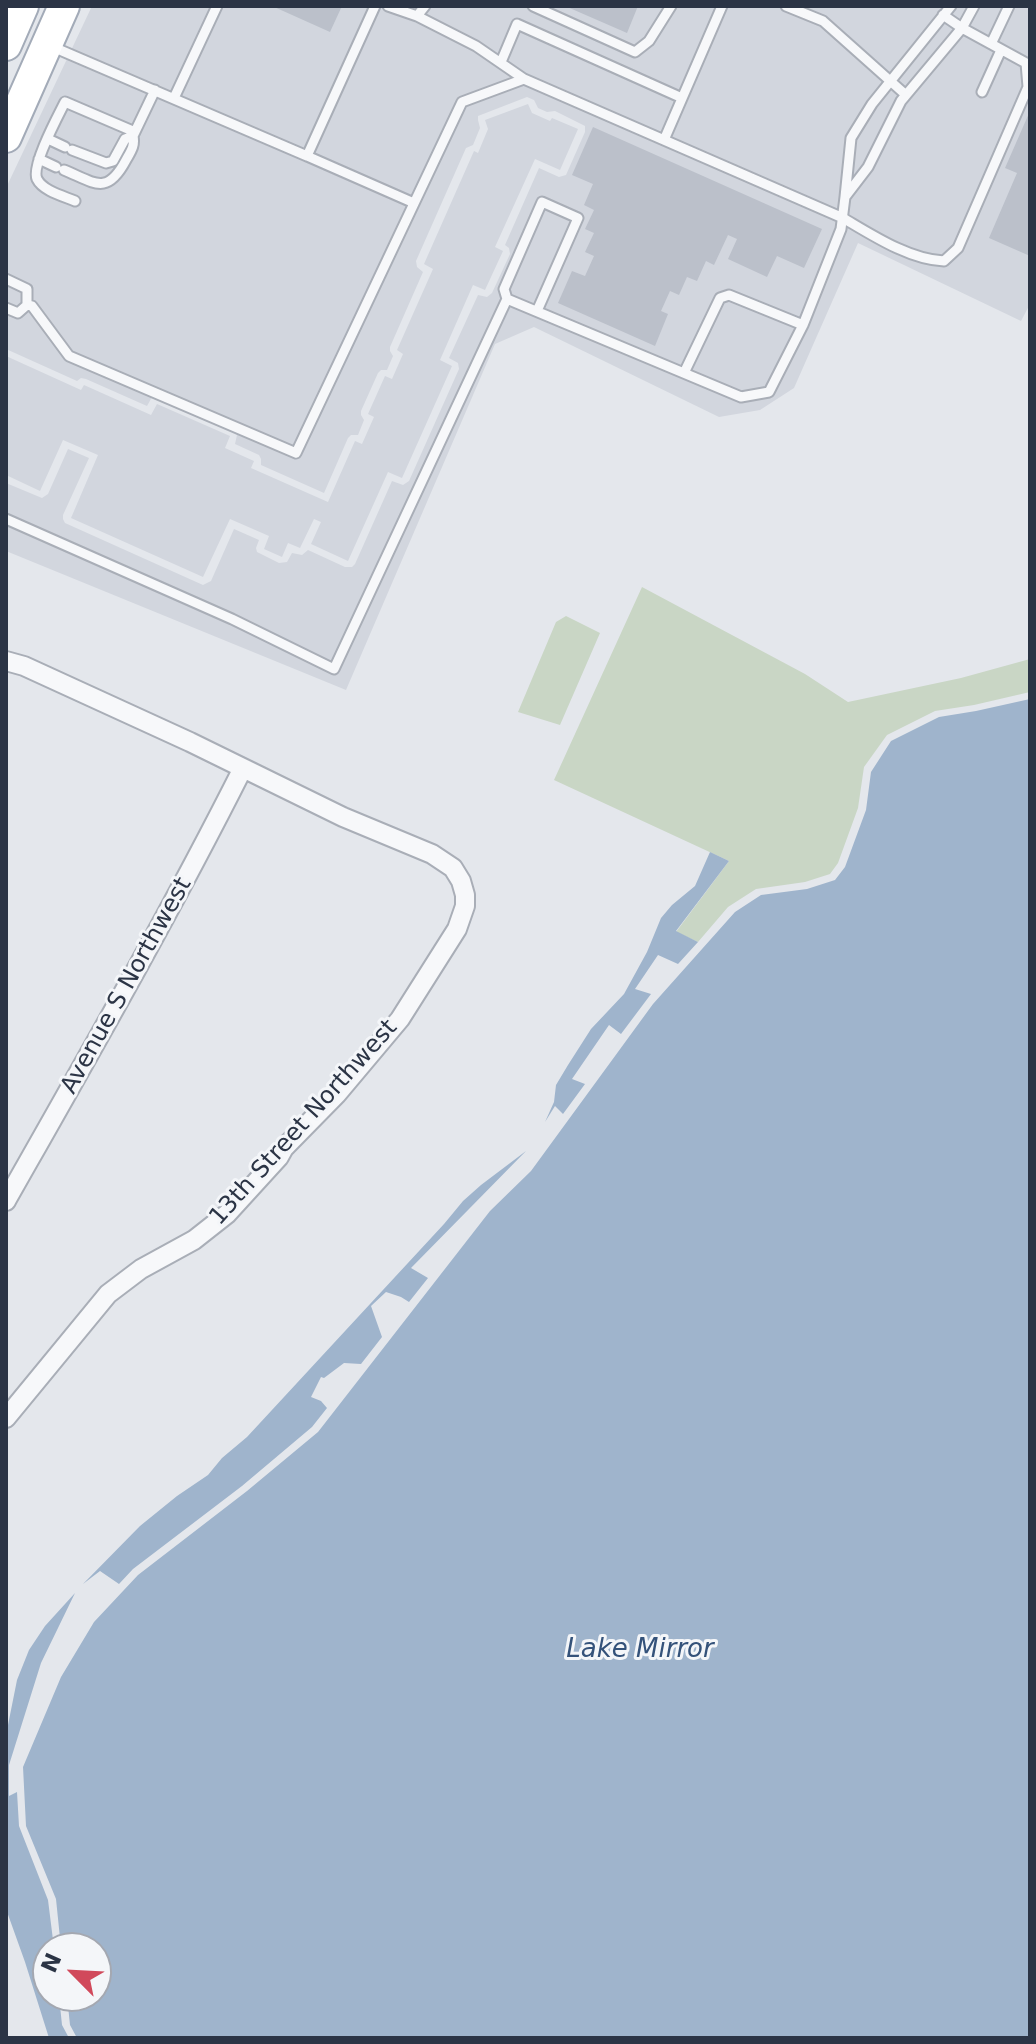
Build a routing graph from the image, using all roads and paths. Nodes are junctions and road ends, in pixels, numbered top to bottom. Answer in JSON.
{"nodes":[{"id":1,"x":64,"y":6,"type":"edge"},
{"id":2,"x":217,"y":6,"type":"edge"},
{"id":3,"x":375,"y":6,"type":"edge"},
{"id":4,"x":388,"y":6,"type":"edge"},
{"id":5,"x":425,"y":6,"type":"edge"},
{"id":6,"x":533,"y":6,"type":"edge"},
{"id":7,"x":671,"y":6,"type":"edge"},
{"id":8,"x":722,"y":6,"type":"edge"},
{"id":9,"x":786,"y":6,"type":"edge"},
{"id":10,"x":951,"y":6,"type":"edge"},
{"id":11,"x":974,"y":6,"type":"edge"},
{"id":12,"x":1009,"y":6,"type":"edge"},
{"id":13,"x":943,"y":15,"type":"junction"},
{"id":14,"x":417,"y":16,"type":"junction"},
{"id":15,"x":12,"y":27,"type":"edge"},
{"id":16,"x":962,"y":28,"type":"junction"},
{"id":17,"x":47,"y":44,"type":"junction"},
{"id":18,"x":991,"y":44,"type":"junction"},
{"id":19,"x":1001,"y":50,"type":"junction"},
{"id":20,"x":501,"y":62,"type":"junction"},
{"id":21,"x":1029,"y":74,"type":"edge"},
{"id":22,"x":524,"y":79,"type":"junction"},
{"id":23,"x":891,"y":81,"type":"junction"},
{"id":24,"x":155,"y":90,"type":"junction"},
{"id":25,"x":982,"y":92,"type":"dead end"},
{"id":26,"x":906,"y":95,"type":"junction"},
{"id":27,"x":174,"y":98,"type":"junction"},
{"id":28,"x":682,"y":98,"type":"junction"},
{"id":29,"x":134,"y":134,"type":"junction"},
{"id":30,"x":6,"y":137,"type":"edge"},
{"id":31,"x":48,"y":139,"type":"junction"},
{"id":32,"x":664,"y":140,"type":"junction"},
{"id":33,"x":307,"y":156,"type":"junction"},
{"id":34,"x":39,"y":159,"type":"junction"},
{"id":35,"x":845,"y":197,"type":"junction"},
{"id":36,"x":75,"y":201,"type":"dead end"},
{"id":37,"x":414,"y":203,"type":"junction"},
{"id":38,"x":843,"y":218,"type":"junction"},
{"id":39,"x":6,"y":279,"type":"edge"},
{"id":40,"x":507,"y":299,"type":"junction"},
{"id":41,"x":27,"y":305,"type":"junction"},
{"id":42,"x":6,"y":308,"type":"edge"},
{"id":43,"x":537,"y":311,"type":"junction"},
{"id":44,"x":803,"y":325,"type":"junction"},
{"id":45,"x":684,"y":373,"type":"junction"},
{"id":46,"x":6,"y":519,"type":"edge"},
{"id":47,"x":6,"y":661,"type":"edge"},
{"id":48,"x":243,"y":768,"type":"junction"},
{"id":49,"x":6,"y":1201,"type":"edge"},
{"id":50,"x":6,"y":1418,"type":"edge"}],
"edges":[{"from":1,"to":17,"type":"main road"},
{"from":2,"to":27,"type":"lane"},
{"from":3,"to":33,"type":"lane"},
{"from":4,"to":14,"type":"lane"},
{"from":5,"to":14,"type":"lane"},
{"from":6,"to":7,"type":"lane"},
{"from":8,"to":28,"type":"lane"},
{"from":9,"to":23,"type":"lane"},
{"from":10,"to":13,"type":"lane"},
{"from":11,"to":16,"type":"lane"},
{"from":12,"to":18,"type":"lane"},
{"from":13,"to":16,"type":"lane"},
{"from":13,"to":23,"type":"lane"},
{"from":14,"to":20,"type":"lane"},
{"from":15,"to":17,"type":"main road"},
{"from":16,"to":18,"type":"lane"},
{"from":16,"to":26,"type":"lane"},
{"from":17,"to":24,"type":"lane"},
{"from":17,"to":30,"type":"main road"},
{"from":18,"to":19,"type":"lane"},
{"from":19,"to":21,"type":"lane"},
{"from":19,"to":25,"type":"lane"},
{"from":20,"to":22,"type":"lane"},
{"from":20,"to":28,"type":"lane"},
{"from":21,"to":38,"type":"lane"},
{"from":22,"to":32,"type":"lane"},
{"from":22,"to":37,"type":"lane"},
{"from":23,"to":26,"type":"lane"},
{"from":23,"to":35,"type":"lane"},
{"from":24,"to":27,"type":"lane"},
{"from":24,"to":29,"type":"lane"},
{"from":26,"to":35,"type":"lane"},
{"from":27,"to":33,"type":"lane"},
{"from":28,"to":32,"type":"lane"},
{"from":29,"to":31,"type":"lane"},
{"from":29,"to":31,"type":"lane"},
{"from":29,"to":34,"type":"lane"},
{"from":31,"to":34,"type":"lane"},
{"from":32,"to":38,"type":"lane"},
{"from":33,"to":37,"type":"lane"},
{"from":34,"to":36,"type":"lane"},
{"from":35,"to":38,"type":"lane"},
{"from":37,"to":41,"type":"lane"},
{"from":38,"to":44,"type":"lane"},
{"from":39,"to":41,"type":"lane"},
{"from":40,"to":43,"type":"lane"},
{"from":40,"to":43,"type":"lane"},
{"from":40,"to":46,"type":"lane"},
{"from":41,"to":42,"type":"lane"},
{"from":43,"to":45,"type":"lane"},
{"from":44,"to":45,"type":"lane"},
{"from":44,"to":45,"type":"lane"},
{"from":47,"to":48,"type":"street","name":"13th Street Northwest"},
{"from":48,"to":49,"type":"street","name":"Avenue S Northwest"},
{"from":48,"to":50,"type":"street","name":"13th Street Northwest"}]}
